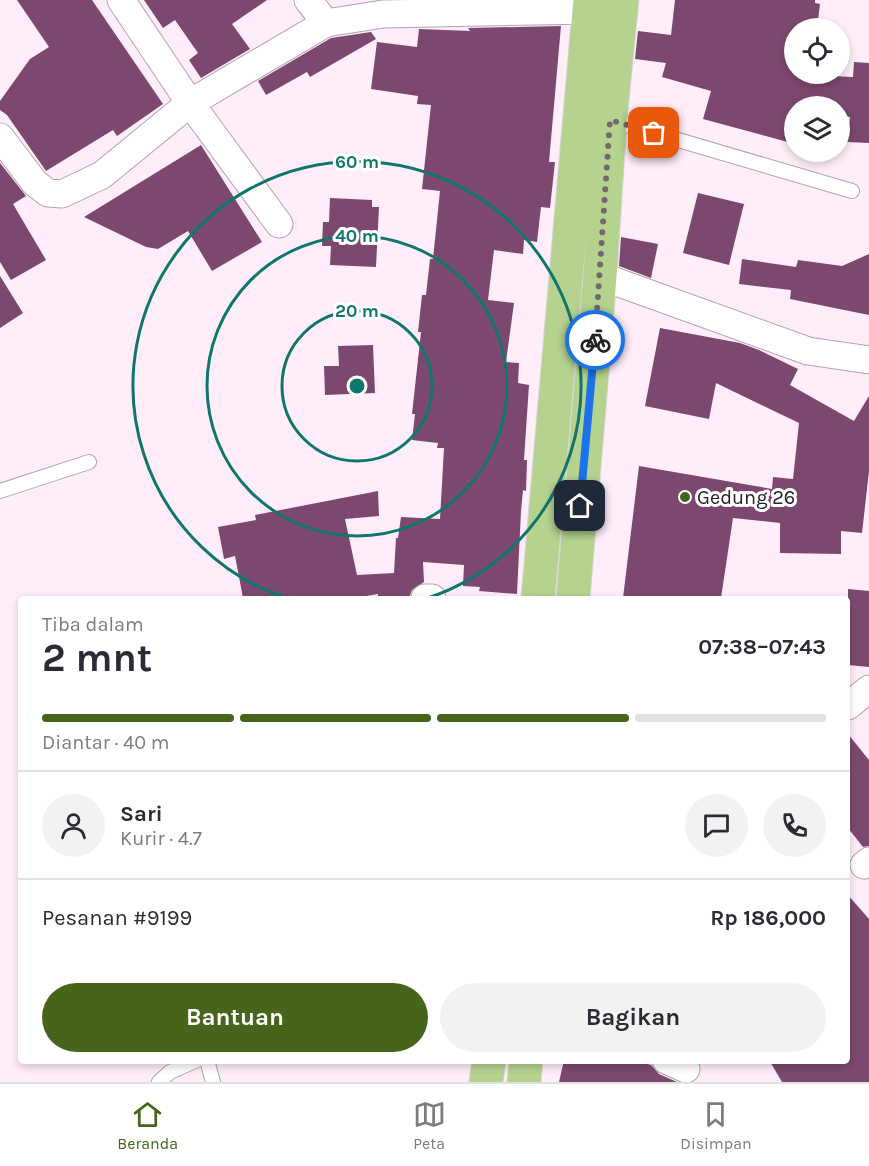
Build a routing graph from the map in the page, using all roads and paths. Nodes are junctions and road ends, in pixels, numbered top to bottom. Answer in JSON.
{"nodes":[{"id":1,"x":121,"y":0,"type":"edge"},
{"id":2,"x":308,"y":0,"type":"edge"},
{"id":3,"x":622,"y":0,"type":"edge"},
{"id":4,"x":590,"y":5,"type":"edge"},
{"id":5,"x":383,"y":7,"type":"edge"},
{"id":6,"x":326,"y":23,"type":"junction"},
{"id":7,"x":190,"y":103,"type":"junction"},
{"id":8,"x":610,"y":120,"type":"junction"},
{"id":9,"x":0,"y":137,"type":"edge"},
{"id":10,"x":852,"y":191,"type":"dead end"},
{"id":11,"x":279,"y":224,"type":"dead end"},
{"id":12,"x":600,"y":276,"type":"junction"},
{"id":13,"x":869,"y":360,"type":"edge"},
{"id":14,"x":89,"y":462,"type":"dead end"},
{"id":15,"x":0,"y":491,"type":"edge"},
{"id":16,"x":538,"y":596,"type":"edge"},
{"id":17,"x":573,"y":596,"type":"edge"},
{"id":18,"x":869,"y":689,"type":"edge"},
{"id":19,"x":850,"y":704,"type":"edge"},
{"id":20,"x":187,"y":1064,"type":"edge"},
{"id":21,"x":208,"y":1064,"type":"edge"},
{"id":22,"x":488,"y":1064,"type":"edge"},
{"id":23,"x":526,"y":1064,"type":"edge"},
{"id":24,"x":159,"y":1082,"type":"edge"},
{"id":25,"x":213,"y":1082,"type":"edge"},
{"id":26,"x":486,"y":1082,"type":"edge"},
{"id":27,"x":524,"y":1082,"type":"edge"}],
"edges":[{"from":1,"to":7,"type":"street"},
{"from":2,"to":6,"type":"street"},
{"from":3,"to":8,"type":"main road"},
{"from":4,"to":5,"type":"street"},
{"from":4,"to":16,"type":"main road"},
{"from":5,"to":6,"type":"street"},
{"from":6,"to":7,"type":"street"},
{"from":7,"to":9,"type":"street"},
{"from":7,"to":11,"type":"street"},
{"from":8,"to":10,"type":"lane"},
{"from":8,"to":12,"type":"main road"},
{"from":12,"to":13,"type":"street"},
{"from":12,"to":17,"type":"main road"},
{"from":14,"to":15,"type":"lane"},
{"from":18,"to":19,"type":"street"},
{"from":20,"to":24,"type":"lane"},
{"from":21,"to":25,"type":"lane"},
{"from":22,"to":26,"type":"main road"},
{"from":23,"to":27,"type":"main road"}]}
